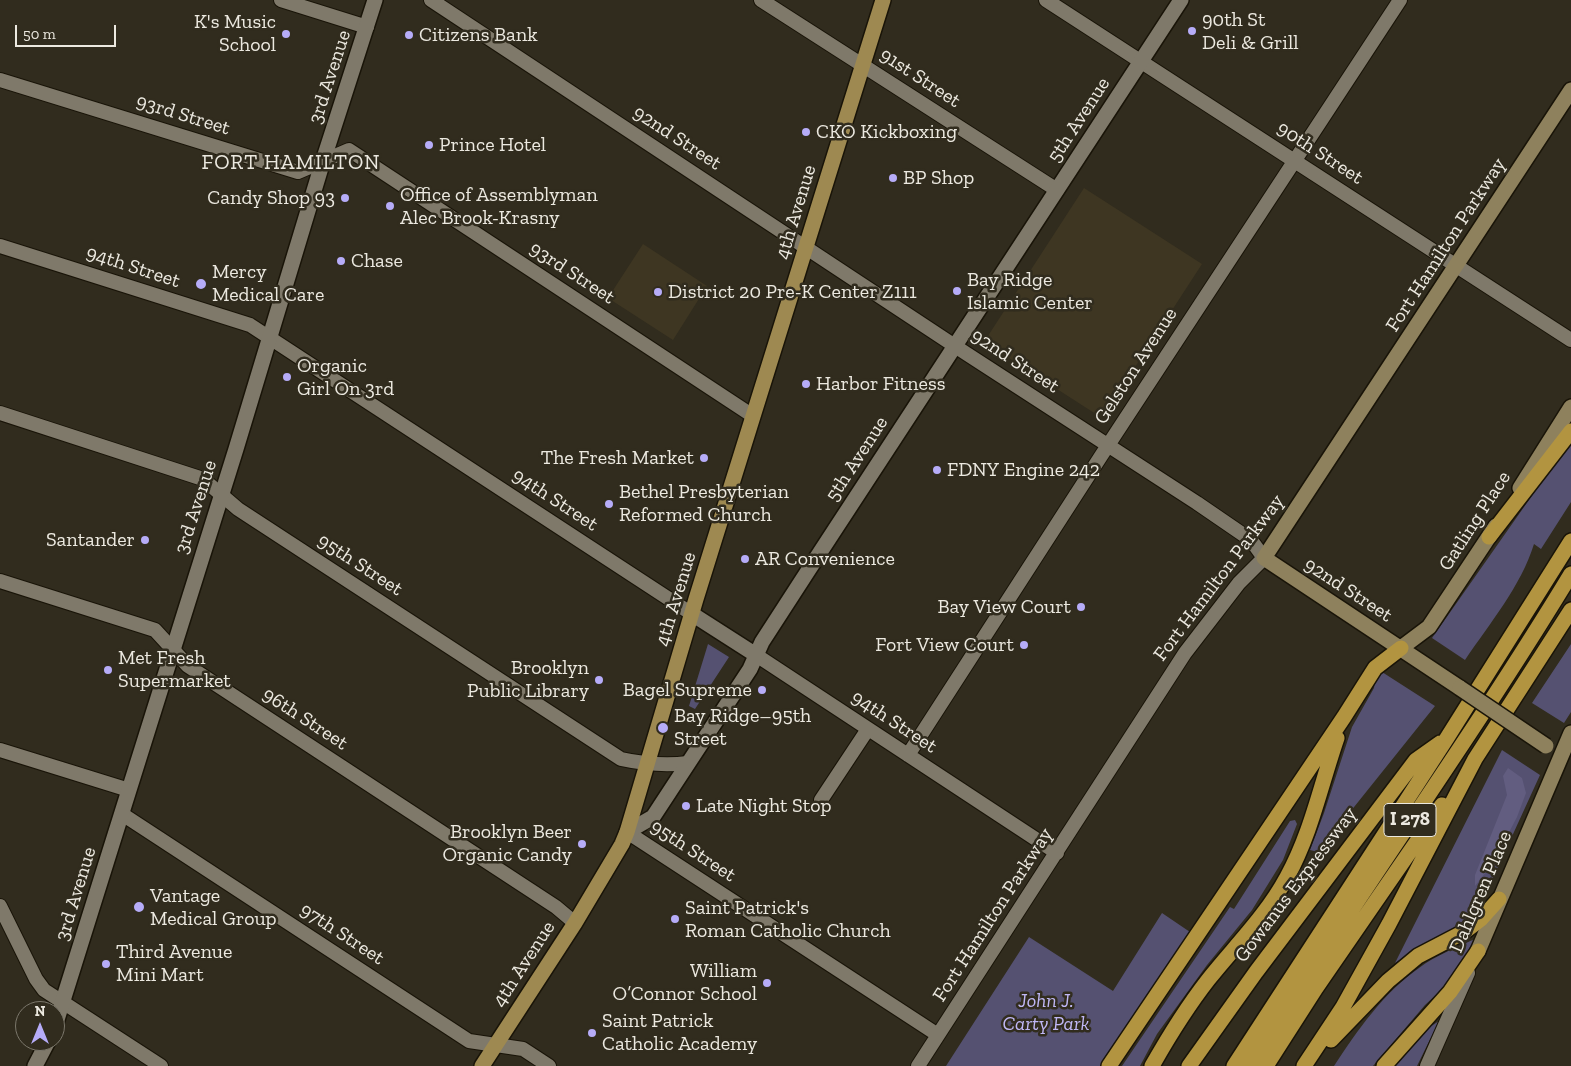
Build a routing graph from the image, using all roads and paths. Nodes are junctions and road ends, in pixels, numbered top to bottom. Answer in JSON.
{"nodes":[{"id":1,"x":281,"y":0,"type":"edge"},
{"id":2,"x":375,"y":0,"type":"edge"},
{"id":3,"x":431,"y":0,"type":"edge"},
{"id":4,"x":761,"y":0,"type":"edge"},
{"id":5,"x":883,"y":0,"type":"edge"},
{"id":6,"x":1046,"y":0,"type":"edge"},
{"id":7,"x":1181,"y":0,"type":"edge"},
{"id":8,"x":1400,"y":0,"type":"edge"},
{"id":9,"x":367,"y":27,"type":"junction"},
{"id":10,"x":1142,"y":60,"type":"junction"},
{"id":11,"x":863,"y":65,"type":"junction"},
{"id":12,"x":0,"y":80,"type":"edge"},
{"id":13,"x":1571,"y":90,"type":"edge"},
{"id":14,"x":323,"y":161,"type":"junction"},
{"id":15,"x":1296,"y":161,"type":"junction"},
{"id":16,"x":1057,"y":190,"type":"junction"},
{"id":17,"x":0,"y":246,"type":"edge"},
{"id":18,"x":806,"y":247,"type":"junction"},
{"id":19,"x":1456,"y":266,"type":"junction"},
{"id":20,"x":270,"y":338,"type":"junction"},
{"id":21,"x":1571,"y":340,"type":"edge"},
{"id":22,"x":955,"y":346,"type":"junction"},
{"id":23,"x":1571,"y":406,"type":"edge"},
{"id":24,"x":0,"y":413,"type":"edge"},
{"id":25,"x":754,"y":416,"type":"junction"},
{"id":26,"x":1571,"y":431,"type":"edge"},
{"id":27,"x":1108,"y":444,"type":"junction"},
{"id":28,"x":222,"y":495,"type":"junction"},
{"id":29,"x":1489,"y":537,"type":"junction"},
{"id":30,"x":1571,"y":541,"type":"edge"},
{"id":31,"x":1264,"y":558,"type":"junction"},
{"id":32,"x":1571,"y":574,"type":"edge"},
{"id":33,"x":0,"y":581,"type":"edge"},
{"id":34,"x":1571,"y":610,"type":"edge"},
{"id":35,"x":692,"y":614,"type":"junction"},
{"id":36,"x":1401,"y":648,"type":"junction"},
{"id":37,"x":173,"y":649,"type":"junction"},
{"id":38,"x":756,"y":655,"type":"junction"},
{"id":39,"x":1344,"y":717,"type":"junction"},
{"id":40,"x":868,"y":729,"type":"junction"},
{"id":41,"x":1571,"y":733,"type":"edge"},
{"id":42,"x":1447,"y":738,"type":"junction"},
{"id":43,"x":1483,"y":746,"type":"junction"},
{"id":44,"x":0,"y":750,"type":"edge"},
{"id":45,"x":908,"y":755,"type":"junction"},
{"id":46,"x":1566,"y":760,"type":"edge"},
{"id":47,"x":688,"y":763,"type":"junction"},
{"id":48,"x":646,"y":764,"type":"junction"},
{"id":49,"x":129,"y":790,"type":"junction"},
{"id":50,"x":821,"y":800,"type":"dead end"},
{"id":51,"x":122,"y":814,"type":"junction"},
{"id":52,"x":626,"y":832,"type":"junction"},
{"id":53,"x":1057,"y":853,"type":"junction"},
{"id":54,"x":1499,"y":899,"type":"junction"},
{"id":55,"x":1,"y":909,"type":"edge"},
{"id":56,"x":575,"y":923,"type":"junction"},
{"id":57,"x":1478,"y":951,"type":"junction"},
{"id":58,"x":60,"y":1001,"type":"edge"},
{"id":59,"x":64,"y":1001,"type":"edge"},
{"id":60,"x":65,"y":1004,"type":"edge"},
{"id":61,"x":938,"y":1035,"type":"junction"},
{"id":62,"x":495,"y":1045,"type":"junction"},
{"id":63,"x":42,"y":1051,"type":"edge"},
{"id":64,"x":34,"y":1066,"type":"edge"},
{"id":65,"x":160,"y":1066,"type":"edge"},
{"id":66,"x":482,"y":1066,"type":"edge"},
{"id":67,"x":549,"y":1066,"type":"edge"},
{"id":68,"x":918,"y":1066,"type":"edge"},
{"id":69,"x":1109,"y":1066,"type":"edge"},
{"id":70,"x":1152,"y":1066,"type":"edge"},
{"id":71,"x":1189,"y":1066,"type":"edge"},
{"id":72,"x":1234,"y":1066,"type":"edge"},
{"id":73,"x":1250,"y":1066,"type":"edge"},
{"id":74,"x":1266,"y":1066,"type":"edge"},
{"id":75,"x":1304,"y":1066,"type":"edge"},
{"id":76,"x":1309,"y":1066,"type":"edge"},
{"id":77,"x":1384,"y":1066,"type":"edge"},
{"id":78,"x":1427,"y":1066,"type":"edge"}],
"edges":[{"from":1,"to":9,"type":"street"},
{"from":2,"to":9,"type":"street","name":"3rd Avenue"},
{"from":3,"to":18,"type":"street","name":"92nd Street"},
{"from":4,"to":11,"type":"street","name":"91st Street"},
{"from":5,"to":11,"type":"main road","name":"4th Avenue"},
{"from":6,"to":10,"type":"street","name":"90th Street"},
{"from":7,"to":10,"type":"street","name":"5th Avenue"},
{"from":8,"to":15,"type":"street","name":"Gelston Avenue"},
{"from":9,"to":14,"type":"street","name":"3rd Avenue"},
{"from":10,"to":15,"type":"street","name":"90th Street"},
{"from":10,"to":16,"type":"street","name":"5th Avenue"},
{"from":11,"to":16,"type":"street","name":"91st Street"},
{"from":11,"to":18,"type":"main road","name":"4th Avenue"},
{"from":12,"to":14,"type":"street","name":"93rd Street"},
{"from":13,"to":19,"type":"main road","name":"Fort Hamilton Parkway"},
{"from":14,"to":20,"type":"street","name":"3rd Avenue"},
{"from":14,"to":25,"type":"street","name":"93rd Street"},
{"from":15,"to":19,"type":"street","name":"90th Street"},
{"from":15,"to":27,"type":"street","name":"Gelston Avenue"},
{"from":16,"to":22,"type":"street","name":"5th Avenue"},
{"from":17,"to":20,"type":"street","name":"94th Street"},
{"from":18,"to":22,"type":"street","name":"92nd Street"},
{"from":18,"to":25,"type":"main road","name":"4th Avenue"},
{"from":19,"to":21,"type":"street","name":"90th Street"},
{"from":19,"to":31,"type":"main road","name":"Fort Hamilton Parkway"},
{"from":20,"to":28,"type":"street","name":"3rd Avenue"},
{"from":20,"to":35,"type":"street","name":"94th Street"},
{"from":22,"to":27,"type":"street","name":"92nd Street"},
{"from":22,"to":38,"type":"street","name":"5th Avenue"},
{"from":23,"to":29,"type":"main road","name":"Gatling Place"},
{"from":24,"to":28,"type":"street","name":"95th Street"},
{"from":25,"to":35,"type":"main road","name":"4th Avenue"},
{"from":26,"to":29,"type":"highway"},
{"from":27,"to":31,"type":"street","name":"92nd Street"},
{"from":27,"to":45,"type":"street","name":"Gelston Avenue"},
{"from":28,"to":37,"type":"street","name":"3rd Avenue"},
{"from":28,"to":48,"type":"street","name":"95th Street"},
{"from":29,"to":36,"type":"main road","name":"Gatling Place"},
{"from":30,"to":42,"type":"highway","name":"Gowanus Expressway","number":"I 278"},
{"from":31,"to":36,"type":"main road","name":"92nd Street"},
{"from":31,"to":53,"type":"street","name":"Fort Hamilton Parkway"},
{"from":32,"to":73,"type":"highway","number":"I 278"},
{"from":33,"to":37,"type":"street","name":"96th Street"},
{"from":34,"to":43,"type":"highway","number":"I 278"},
{"from":35,"to":38,"type":"street","name":"94th Street"},
{"from":35,"to":48,"type":"main road","name":"4th Avenue"},
{"from":36,"to":39,"type":"highway"},
{"from":36,"to":46,"type":"main road","name":"92nd Street","bridge":true},
{"from":37,"to":49,"type":"street","name":"3rd Avenue"},
{"from":37,"to":56,"type":"street","name":"96th Street"},
{"from":38,"to":40,"type":"street","name":"94th Street"},
{"from":38,"to":47,"type":"street","name":"5th Avenue"},
{"from":39,"to":69,"type":"highway"},
{"from":39,"to":70,"type":"highway"},
{"from":40,"to":45,"type":"street","name":"94th Street"},
{"from":40,"to":50,"type":"street"},
{"from":41,"to":46,"type":"main road","name":"Dahlgren Place"},
{"from":42,"to":71,"type":"highway","name":"Gowanus Expressway","number":"I 278"},
{"from":42,"to":72,"type":"highway","name":"Gowanus Expressway","number":"I 278"},
{"from":43,"to":74,"type":"highway","number":"I 278"},
{"from":43,"to":75,"type":"highway","number":"I 278"},
{"from":44,"to":49,"type":"street"},
{"from":45,"to":53,"type":"street","name":"94th Street"},
{"from":46,"to":54,"type":"main road","name":"Dahlgren Place"},
{"from":47,"to":48,"type":"street","name":"95th Street"},
{"from":47,"to":52,"type":"street","name":"5th Avenue"},
{"from":48,"to":52,"type":"main road","name":"4th Avenue"},
{"from":49,"to":51,"type":"street","name":"3rd Avenue"},
{"from":51,"to":59,"type":"street","name":"3rd Avenue"},
{"from":51,"to":62,"type":"street","name":"97th Street"},
{"from":52,"to":56,"type":"main road","name":"4th Avenue"},
{"from":52,"to":61,"type":"street","name":"95th Street"},
{"from":53,"to":61,"type":"street","name":"Fort Hamilton Parkway"},
{"from":54,"to":57,"type":"main road","name":"Dahlgren Place"},
{"from":54,"to":76,"type":"highway"},
{"from":55,"to":58,"type":"street"},
{"from":56,"to":62,"type":"main road","name":"4th Avenue"},
{"from":57,"to":77,"type":"highway"},
{"from":57,"to":78,"type":"street","name":"Dahlgren Place"},
{"from":60,"to":65,"type":"street"},
{"from":61,"to":68,"type":"street","name":"Fort Hamilton Parkway"},
{"from":62,"to":66,"type":"main road","name":"4th Avenue"},
{"from":62,"to":67,"type":"street","name":"97th Street"},
{"from":63,"to":64,"type":"street"}]}
